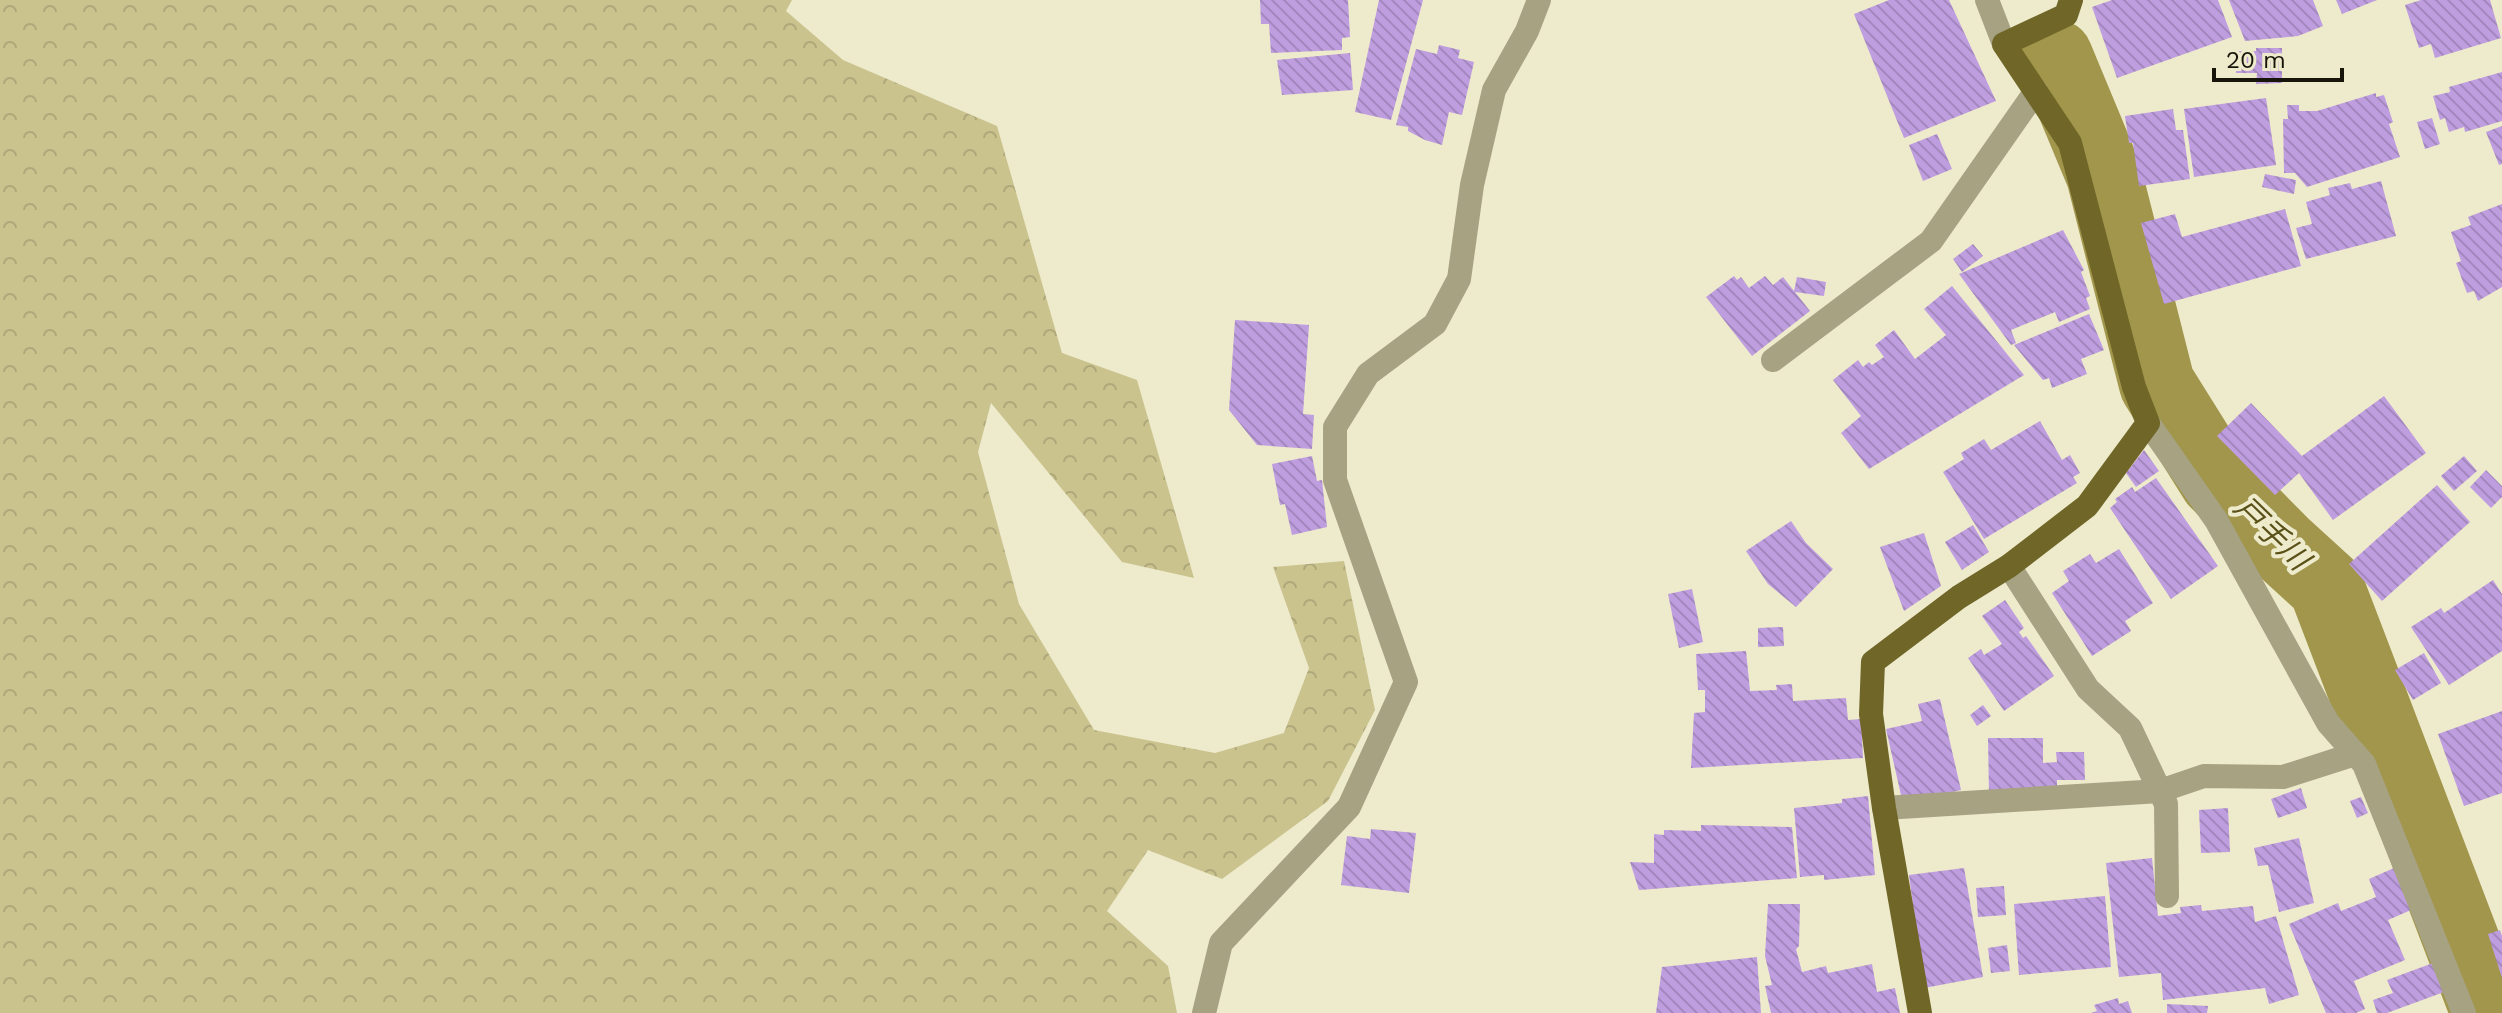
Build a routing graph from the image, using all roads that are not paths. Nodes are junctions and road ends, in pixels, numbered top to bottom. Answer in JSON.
{"nodes":[{"id":1,"x":1539,"y":0,"type":"edge"},
{"id":2,"x":1987,"y":0,"type":"edge"},
{"id":3,"x":2071,"y":0,"type":"edge"},
{"id":4,"x":2004,"y":44,"type":"junction"},
{"id":5,"x":2036,"y":91,"type":"junction"},
{"id":6,"x":1773,"y":360,"type":"dead end"},
{"id":7,"x":2148,"y":423,"type":"junction"},
{"id":8,"x":2009,"y":566,"type":"junction"},
{"id":9,"x":2355,"y":754,"type":"junction"},
{"id":10,"x":2160,"y":791,"type":"junction"},
{"id":11,"x":1884,"y":808,"type":"junction"},
{"id":12,"x":2167,"y":896,"type":"dead end"},
{"id":13,"x":1204,"y":1013,"type":"edge"},
{"id":14,"x":1920,"y":1013,"type":"edge"},
{"id":15,"x":2464,"y":1013,"type":"edge"}],
"edges":[{"from":1,"to":13,"type":"street"},
{"from":2,"to":4,"type":"street"},
{"from":3,"to":4,"type":"main road"},
{"from":4,"to":5,"type":"main road"},
{"from":5,"to":6,"type":"street"},
{"from":5,"to":7,"type":"main road"},
{"from":7,"to":8,"type":"main road"},
{"from":7,"to":9,"type":"street"},
{"from":8,"to":10,"type":"street"},
{"from":8,"to":11,"type":"main road"},
{"from":9,"to":10,"type":"street"},
{"from":9,"to":15,"type":"street"},
{"from":10,"to":11,"type":"street"},
{"from":10,"to":12,"type":"street"},
{"from":11,"to":14,"type":"main road"}]}
